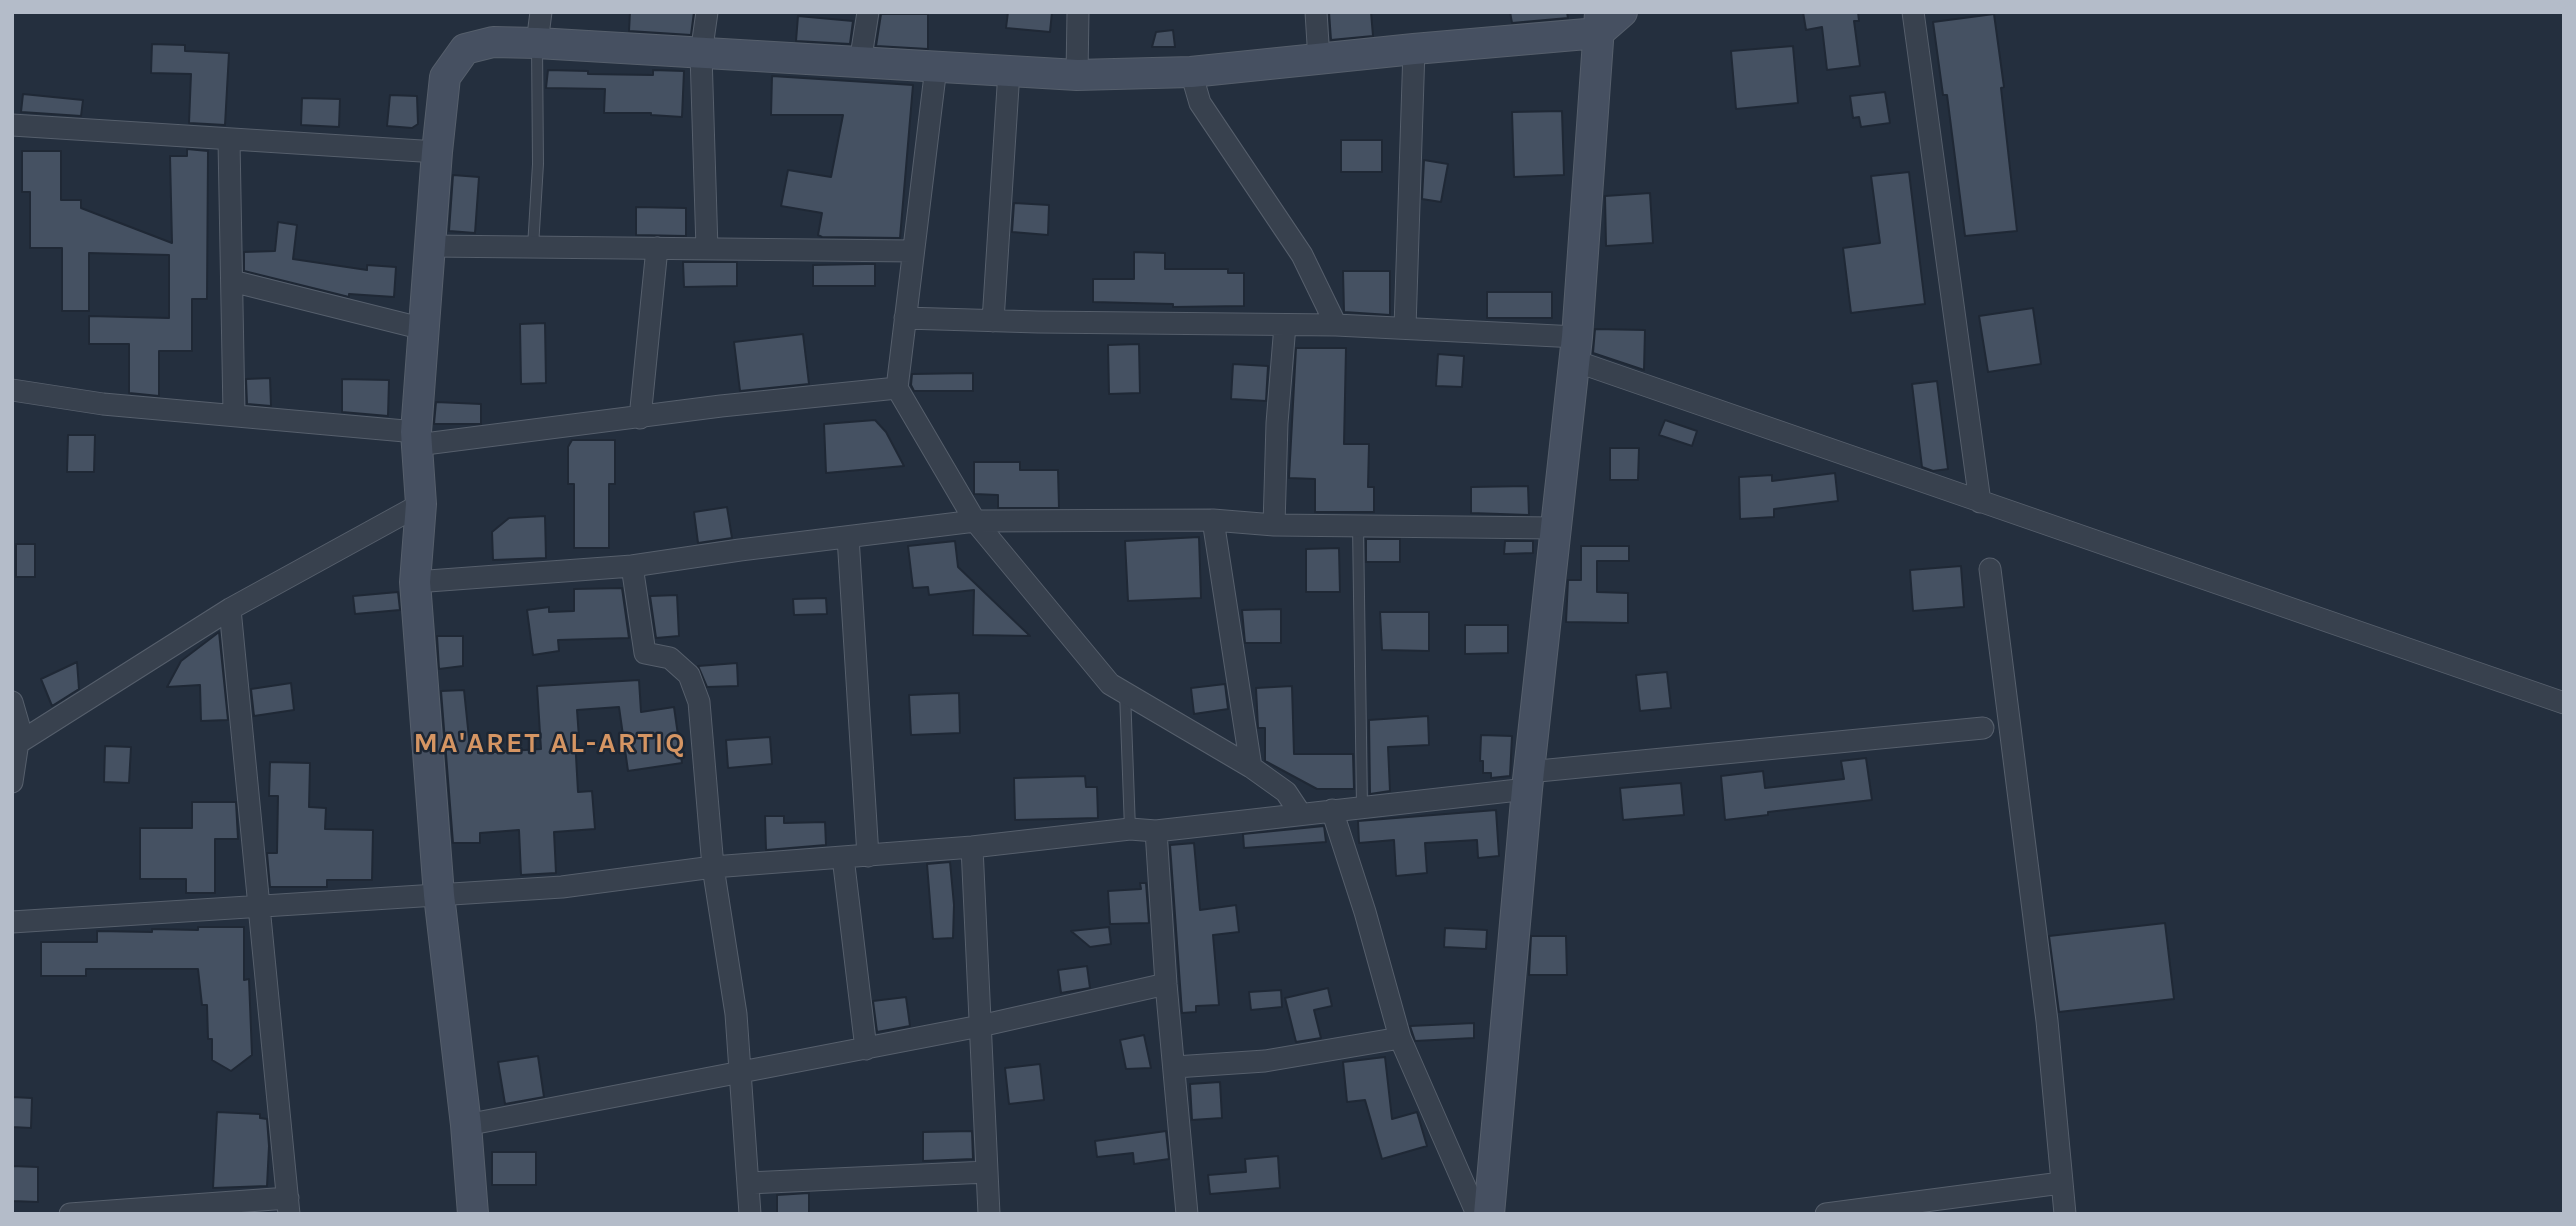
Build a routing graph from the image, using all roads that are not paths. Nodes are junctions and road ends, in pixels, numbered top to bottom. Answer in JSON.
{"nodes":[{"id":1,"x":541,"y":12,"type":"edge"},
{"id":2,"x":707,"y":12,"type":"edge"},
{"id":3,"x":868,"y":12,"type":"edge"},
{"id":4,"x":1078,"y":12,"type":"edge"},
{"id":5,"x":1316,"y":12,"type":"edge"},
{"id":6,"x":1622,"y":12,"type":"edge"},
{"id":7,"x":1913,"y":12,"type":"edge"},
{"id":8,"x":1599,"y":23,"type":"edge"},
{"id":9,"x":537,"y":43,"type":"junction"},
{"id":10,"x":1415,"y":49,"type":"junction"},
{"id":11,"x":701,"y":54,"type":"junction"},
{"id":12,"x":1319,"y":60,"type":"junction"},
{"id":13,"x":860,"y":63,"type":"junction"},
{"id":14,"x":936,"y":67,"type":"junction"},
{"id":15,"x":1009,"y":71,"type":"junction"},
{"id":16,"x":1191,"y":72,"type":"junction"},
{"id":17,"x":1077,"y":75,"type":"junction"},
{"id":18,"x":12,"y":125,"type":"edge"},
{"id":19,"x":229,"y":141,"type":"junction"},
{"id":20,"x":437,"y":152,"type":"junction"},
{"id":21,"x":430,"y":246,"type":"junction"},
{"id":22,"x":533,"y":247,"type":"junction"},
{"id":23,"x":657,"y":248,"type":"junction"},
{"id":24,"x":707,"y":249,"type":"junction"},
{"id":25,"x":914,"y":251,"type":"junction"},
{"id":26,"x":232,"y":281,"type":"junction"},
{"id":27,"x":905,"y":318,"type":"junction"},
{"id":28,"x":993,"y":321,"type":"junction"},
{"id":29,"x":1285,"y":325,"type":"junction"},
{"id":30,"x":1336,"y":325,"type":"junction"},
{"id":31,"x":1405,"y":328,"type":"junction"},
{"id":32,"x":424,"y":329,"type":"junction"},
{"id":33,"x":1576,"y":349,"type":"junction"},
{"id":34,"x":897,"y":388,"type":"junction"},
{"id":35,"x":12,"y":390,"type":"edge"},
{"id":36,"x":234,"y":414,"type":"junction"},
{"id":37,"x":640,"y":418,"type":"junction"},
{"id":38,"x":416,"y":438,"type":"junction"},
{"id":39,"x":1980,"y":502,"type":"junction"},
{"id":40,"x":421,"y":504,"type":"junction"},
{"id":41,"x":1213,"y":520,"type":"junction"},
{"id":42,"x":975,"y":522,"type":"junction"},
{"id":43,"x":1274,"y":525,"type":"junction"},
{"id":44,"x":1358,"y":526,"type":"junction"},
{"id":45,"x":1556,"y":528,"type":"junction"},
{"id":46,"x":848,"y":537,"type":"junction"},
{"id":47,"x":632,"y":566,"type":"junction"},
{"id":48,"x":1990,"y":569,"type":"dead end"},
{"id":49,"x":415,"y":582,"type":"junction"},
{"id":50,"x":230,"y":609,"type":"junction"},
{"id":51,"x":1125,"y":692,"type":"junction"},
{"id":52,"x":12,"y":702,"type":"edge"},
{"id":53,"x":2564,"y":703,"type":"edge"},
{"id":54,"x":1983,"y":728,"type":"dead end"},
{"id":55,"x":18,"y":742,"type":"edge"},
{"id":56,"x":1251,"y":767,"type":"junction"},
{"id":57,"x":1527,"y":781,"type":"junction"},
{"id":58,"x":12,"y":782,"type":"edge"},
{"id":59,"x":1362,"y":807,"type":"junction"},
{"id":60,"x":1332,"y":810,"type":"junction"},
{"id":61,"x":1300,"y":813,"type":"junction"},
{"id":62,"x":1130,"y":829,"type":"junction"},
{"id":63,"x":1156,"y":831,"type":"junction"},
{"id":64,"x":972,"y":847,"type":"junction"},
{"id":65,"x":868,"y":856,"type":"junction"},
{"id":66,"x":843,"y":857,"type":"junction"},
{"id":67,"x":713,"y":867,"type":"junction"},
{"id":68,"x":439,"y":895,"type":"junction"},
{"id":69,"x":258,"y":905,"type":"junction"},
{"id":70,"x":12,"y":922,"type":"edge"},
{"id":71,"x":1166,"y":984,"type":"junction"},
{"id":72,"x":980,"y":1026,"type":"junction"},
{"id":73,"x":1400,"y":1038,"type":"junction"},
{"id":74,"x":866,"y":1049,"type":"junction"},
{"id":75,"x":1175,"y":1067,"type":"junction"},
{"id":76,"x":740,"y":1073,"type":"junction"},
{"id":77,"x":466,"y":1125,"type":"junction"},
{"id":78,"x":987,"y":1172,"type":"junction"},
{"id":79,"x":748,"y":1183,"type":"junction"},
{"id":80,"x":2061,"y":1183,"type":"junction"},
{"id":81,"x":288,"y":1206,"type":"edge"},
{"id":82,"x":70,"y":1214,"type":"edge"},
{"id":83,"x":473,"y":1214,"type":"edge"},
{"id":84,"x":750,"y":1214,"type":"edge"},
{"id":85,"x":989,"y":1214,"type":"edge"},
{"id":86,"x":1187,"y":1214,"type":"edge"},
{"id":87,"x":1477,"y":1214,"type":"edge"},
{"id":88,"x":1489,"y":1214,"type":"edge"},
{"id":89,"x":1826,"y":1214,"type":"edge"},
{"id":90,"x":2065,"y":1214,"type":"edge"}],
"edges":[{"from":1,"to":9,"type":"street"},
{"from":2,"to":11,"type":"street"},
{"from":3,"to":13,"type":"street"},
{"from":4,"to":17,"type":"street"},
{"from":5,"to":12,"type":"street"},
{"from":6,"to":8,"type":"street"},
{"from":7,"to":39,"type":"street"},
{"from":8,"to":10,"type":"street"},
{"from":8,"to":33,"type":"street"},
{"from":9,"to":11,"type":"street"},
{"from":9,"to":20,"type":"street"},
{"from":9,"to":22,"type":"lane"},
{"from":10,"to":12,"type":"street"},
{"from":10,"to":31,"type":"street"},
{"from":11,"to":13,"type":"street"},
{"from":11,"to":24,"type":"street"},
{"from":12,"to":16,"type":"street"},
{"from":13,"to":14,"type":"street"},
{"from":14,"to":15,"type":"street"},
{"from":14,"to":25,"type":"street"},
{"from":15,"to":17,"type":"street"},
{"from":15,"to":28,"type":"street"},
{"from":16,"to":17,"type":"street"},
{"from":16,"to":30,"type":"street"},
{"from":18,"to":19,"type":"street"},
{"from":19,"to":20,"type":"street"},
{"from":19,"to":26,"type":"street"},
{"from":20,"to":21,"type":"street"},
{"from":21,"to":22,"type":"street"},
{"from":21,"to":32,"type":"street"},
{"from":22,"to":23,"type":"street"},
{"from":23,"to":24,"type":"street"},
{"from":23,"to":37,"type":"street"},
{"from":24,"to":25,"type":"street"},
{"from":25,"to":27,"type":"street"},
{"from":26,"to":32,"type":"street"},
{"from":26,"to":36,"type":"street"},
{"from":27,"to":28,"type":"street"},
{"from":27,"to":34,"type":"street"},
{"from":28,"to":29,"type":"street"},
{"from":29,"to":30,"type":"street"},
{"from":29,"to":43,"type":"street"},
{"from":30,"to":31,"type":"street"},
{"from":31,"to":33,"type":"street"},
{"from":32,"to":38,"type":"street"},
{"from":33,"to":39,"type":"street"},
{"from":33,"to":45,"type":"street"},
{"from":34,"to":37,"type":"street"},
{"from":34,"to":42,"type":"street"},
{"from":35,"to":36,"type":"street"},
{"from":36,"to":38,"type":"street"},
{"from":37,"to":38,"type":"street"},
{"from":38,"to":40,"type":"street"},
{"from":39,"to":53,"type":"street"},
{"from":40,"to":49,"type":"street"},
{"from":40,"to":50,"type":"street"},
{"from":41,"to":42,"type":"street"},
{"from":41,"to":43,"type":"street"},
{"from":41,"to":56,"type":"street"},
{"from":42,"to":46,"type":"street"},
{"from":42,"to":51,"type":"street"},
{"from":43,"to":44,"type":"street"},
{"from":44,"to":45,"type":"street"},
{"from":44,"to":59,"type":"lane"},
{"from":45,"to":57,"type":"street"},
{"from":46,"to":47,"type":"street"},
{"from":46,"to":65,"type":"street"},
{"from":47,"to":49,"type":"street"},
{"from":47,"to":67,"type":"street"},
{"from":48,"to":80,"type":"street"},
{"from":49,"to":68,"type":"street"},
{"from":50,"to":55,"type":"street"},
{"from":50,"to":69,"type":"street"},
{"from":51,"to":56,"type":"street"},
{"from":51,"to":62,"type":"lane"},
{"from":52,"to":55,"type":"street"},
{"from":54,"to":57,"type":"street"},
{"from":55,"to":58,"type":"street"},
{"from":56,"to":61,"type":"street"},
{"from":57,"to":59,"type":"street"},
{"from":57,"to":88,"type":"street"},
{"from":59,"to":60,"type":"street"},
{"from":60,"to":61,"type":"street"},
{"from":60,"to":73,"type":"street"},
{"from":61,"to":63,"type":"street"},
{"from":62,"to":63,"type":"street"},
{"from":62,"to":64,"type":"street"},
{"from":63,"to":71,"type":"street"},
{"from":64,"to":65,"type":"street"},
{"from":64,"to":72,"type":"street"},
{"from":65,"to":66,"type":"street"},
{"from":66,"to":67,"type":"street"},
{"from":66,"to":74,"type":"street"},
{"from":67,"to":68,"type":"street"},
{"from":67,"to":76,"type":"street"},
{"from":68,"to":69,"type":"street"},
{"from":68,"to":77,"type":"street"},
{"from":69,"to":70,"type":"street"},
{"from":69,"to":81,"type":"street"},
{"from":71,"to":72,"type":"street"},
{"from":71,"to":75,"type":"street"},
{"from":72,"to":74,"type":"street"},
{"from":72,"to":78,"type":"street"},
{"from":73,"to":75,"type":"street"},
{"from":73,"to":87,"type":"street"},
{"from":74,"to":76,"type":"street"},
{"from":75,"to":86,"type":"street"},
{"from":76,"to":77,"type":"street"},
{"from":76,"to":79,"type":"street"},
{"from":77,"to":83,"type":"street"},
{"from":78,"to":79,"type":"street"},
{"from":78,"to":85,"type":"street"},
{"from":79,"to":84,"type":"street"},
{"from":80,"to":89,"type":"street"},
{"from":80,"to":90,"type":"street"},
{"from":81,"to":82,"type":"street"}]}
